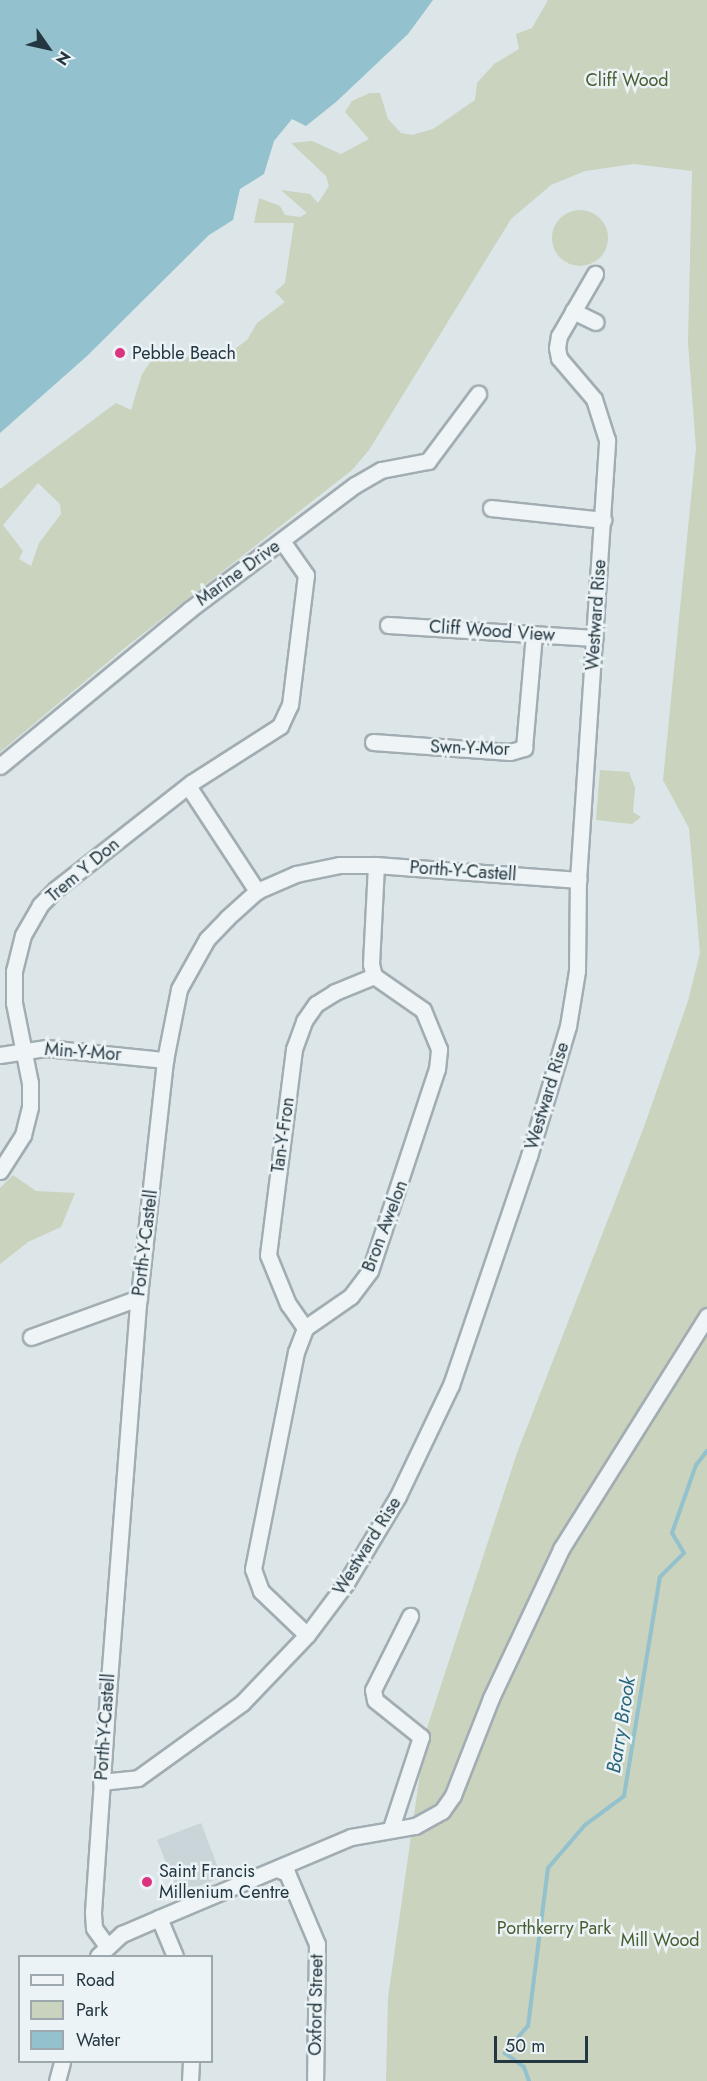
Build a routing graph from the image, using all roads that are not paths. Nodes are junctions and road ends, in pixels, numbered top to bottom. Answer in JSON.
{"nodes":[{"id":1,"x":595,"y":274,"type":"dead end"},
{"id":2,"x":573,"y":310,"type":"junction"},
{"id":3,"x":596,"y":322,"type":"dead end"},
{"id":4,"x":478,"y":394,"type":"dead end"},
{"id":5,"x":491,"y":508,"type":"dead end"},
{"id":6,"x":603,"y":520,"type":"junction"},
{"id":7,"x":282,"y":541,"type":"junction"},
{"id":8,"x":388,"y":625,"type":"dead end"},
{"id":9,"x":534,"y":634,"type":"junction"},
{"id":10,"x":595,"y":638,"type":"junction"},
{"id":11,"x":373,"y":742,"type":"dead end"},
{"id":12,"x":0,"y":766,"type":"edge"},
{"id":13,"x":188,"y":786,"type":"junction"},
{"id":14,"x":376,"y":865,"type":"junction"},
{"id":15,"x":578,"y":880,"type":"junction"},
{"id":16,"x":257,"y":891,"type":"junction"},
{"id":17,"x":374,"y":976,"type":"junction"},
{"id":18,"x":21,"y":1050,"type":"junction"},
{"id":19,"x":0,"y":1055,"type":"edge"},
{"id":20,"x":165,"y":1060,"type":"junction"},
{"id":21,"x":0,"y":1171,"type":"edge"},
{"id":22,"x":139,"y":1298,"type":"junction"},
{"id":23,"x":707,"y":1316,"type":"edge"},
{"id":24,"x":305,"y":1328,"type":"junction"},
{"id":25,"x":31,"y":1337,"type":"dead end"},
{"id":26,"x":410,"y":1616,"type":"dead end"},
{"id":27,"x":307,"y":1635,"type":"junction"},
{"id":28,"x":101,"y":1782,"type":"junction"},
{"id":29,"x":391,"y":1828,"type":"junction"},
{"id":30,"x":277,"y":1869,"type":"junction"},
{"id":31,"x":159,"y":1918,"type":"junction"},
{"id":32,"x":103,"y":1951,"type":"edge"},
{"id":33,"x":175,"y":1955,"type":"edge"},
{"id":34,"x":62,"y":2063,"type":"edge"},
{"id":35,"x":191,"y":2063,"type":"edge"},
{"id":36,"x":57,"y":2081,"type":"edge"},
{"id":37,"x":190,"y":2081,"type":"edge"},
{"id":38,"x":315,"y":2081,"type":"edge"}],
"edges":[{"from":1,"to":2,"type":"street","name":"Westward Rise"},
{"from":2,"to":3,"type":"street"},
{"from":2,"to":6,"type":"street","name":"Westward Rise"},
{"from":4,"to":7,"type":"street","name":"Marine Drive"},
{"from":5,"to":6,"type":"street"},
{"from":6,"to":10,"type":"street","name":"Westward Rise"},
{"from":7,"to":12,"type":"street","name":"Marine Drive"},
{"from":7,"to":13,"type":"street","name":"Trem Y Don"},
{"from":8,"to":9,"type":"street","name":"Cliff Wood View"},
{"from":9,"to":10,"type":"street","name":"Cliff Wood View"},
{"from":9,"to":11,"type":"street","name":"Swn-Y-Mor"},
{"from":10,"to":15,"type":"street","name":"Westward Rise"},
{"from":13,"to":16,"type":"street"},
{"from":13,"to":18,"type":"street","name":"Trem Y Don"},
{"from":14,"to":15,"type":"street","name":"Porth-Y-Castell"},
{"from":14,"to":16,"type":"street","name":"Porth-Y-Castell"},
{"from":14,"to":17,"type":"street"},
{"from":15,"to":27,"type":"street","name":"Westward Rise"},
{"from":16,"to":20,"type":"street","name":"Porth-Y-Castell"},
{"from":17,"to":24,"type":"street","name":"Tan-Y-Fron"},
{"from":17,"to":24,"type":"street","name":"Bron Awelon"},
{"from":18,"to":19,"type":"street","name":"Min-Y-Mor"},
{"from":18,"to":20,"type":"street","name":"Min-Y-Mor"},
{"from":18,"to":21,"type":"street"},
{"from":20,"to":22,"type":"street","name":"Porth-Y-Castell"},
{"from":22,"to":25,"type":"street"},
{"from":22,"to":28,"type":"street","name":"Porth-Y-Castell"},
{"from":23,"to":29,"type":"street"},
{"from":24,"to":27,"type":"street"},
{"from":26,"to":29,"type":"street"},
{"from":27,"to":28,"type":"street","name":"Westward Rise"},
{"from":28,"to":32,"type":"street","name":"Porth-Y-Castell"},
{"from":29,"to":30,"type":"street"},
{"from":30,"to":31,"type":"street"},
{"from":30,"to":38,"type":"street","name":"Oxford Street"},
{"from":31,"to":32,"type":"street"},
{"from":31,"to":33,"type":"street"},
{"from":34,"to":36,"type":"street"},
{"from":35,"to":37,"type":"street"}]}
